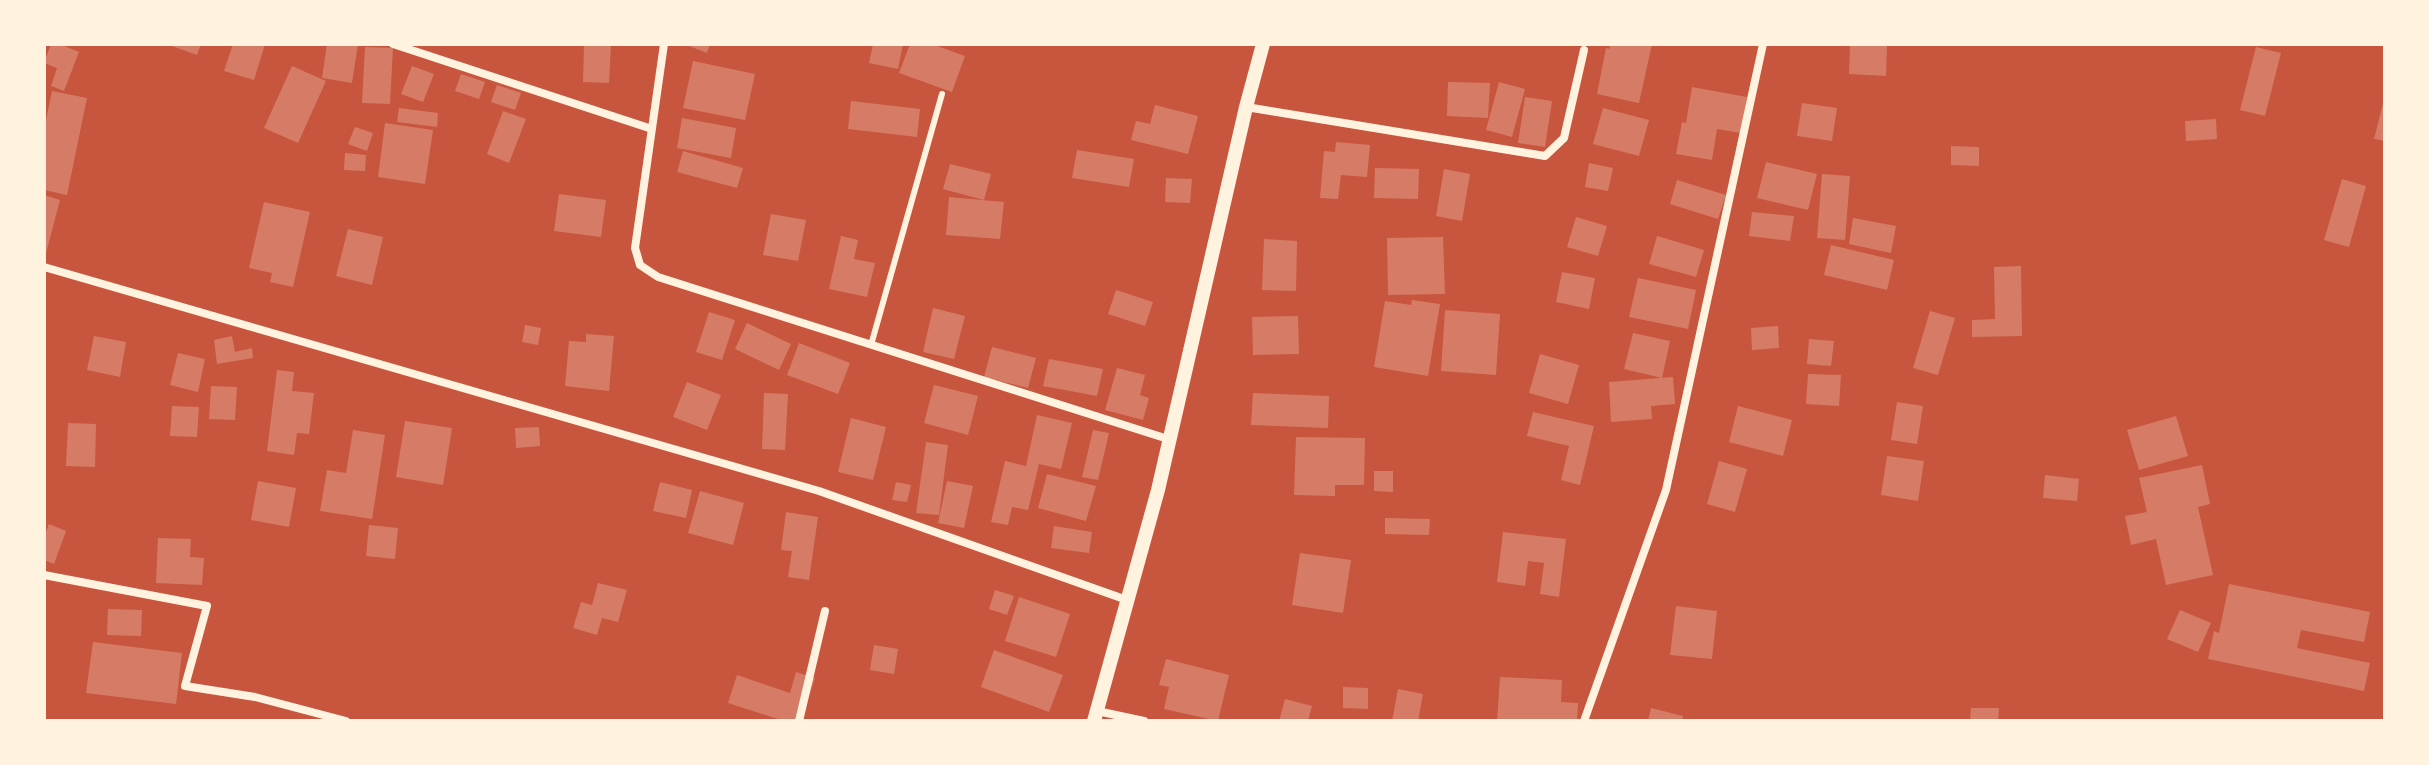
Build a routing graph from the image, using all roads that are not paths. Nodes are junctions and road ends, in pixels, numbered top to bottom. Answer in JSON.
{"nodes":[{"id":1,"x":393,"y":44,"type":"edge"},
{"id":2,"x":664,"y":44,"type":"edge"},
{"id":3,"x":1263,"y":44,"type":"edge"},
{"id":4,"x":1763,"y":44,"type":"edge"},
{"id":5,"x":1584,"y":50,"type":"dead end"},
{"id":6,"x":942,"y":94,"type":"dead end"},
{"id":7,"x":1246,"y":107,"type":"junction"},
{"id":8,"x":652,"y":129,"type":"junction"},
{"id":9,"x":44,"y":267,"type":"edge"},
{"id":10,"x":871,"y":345,"type":"junction"},
{"id":11,"x":1168,"y":439,"type":"junction"},
{"id":12,"x":44,"y":575,"type":"edge"},
{"id":13,"x":1127,"y":600,"type":"junction"},
{"id":14,"x":825,"y":611,"type":"dead end"},
{"id":15,"x":1096,"y":716,"type":"edge"},
{"id":16,"x":346,"y":721,"type":"edge"},
{"id":17,"x":799,"y":721,"type":"edge"},
{"id":18,"x":1144,"y":721,"type":"edge"},
{"id":19,"x":1584,"y":721,"type":"edge"}],
"edges":[{"from":1,"to":8,"type":"street"},
{"from":2,"to":8,"type":"street"},
{"from":3,"to":7,"type":"street"},
{"from":4,"to":19,"type":"street"},
{"from":5,"to":7,"type":"street"},
{"from":6,"to":10,"type":"lane"},
{"from":7,"to":11,"type":"street"},
{"from":8,"to":10,"type":"street"},
{"from":9,"to":13,"type":"street"},
{"from":10,"to":11,"type":"street"},
{"from":11,"to":13,"type":"street"},
{"from":12,"to":16,"type":"street"},
{"from":13,"to":15,"type":"street"},
{"from":14,"to":17,"type":"street"},
{"from":15,"to":18,"type":"street"}]}
